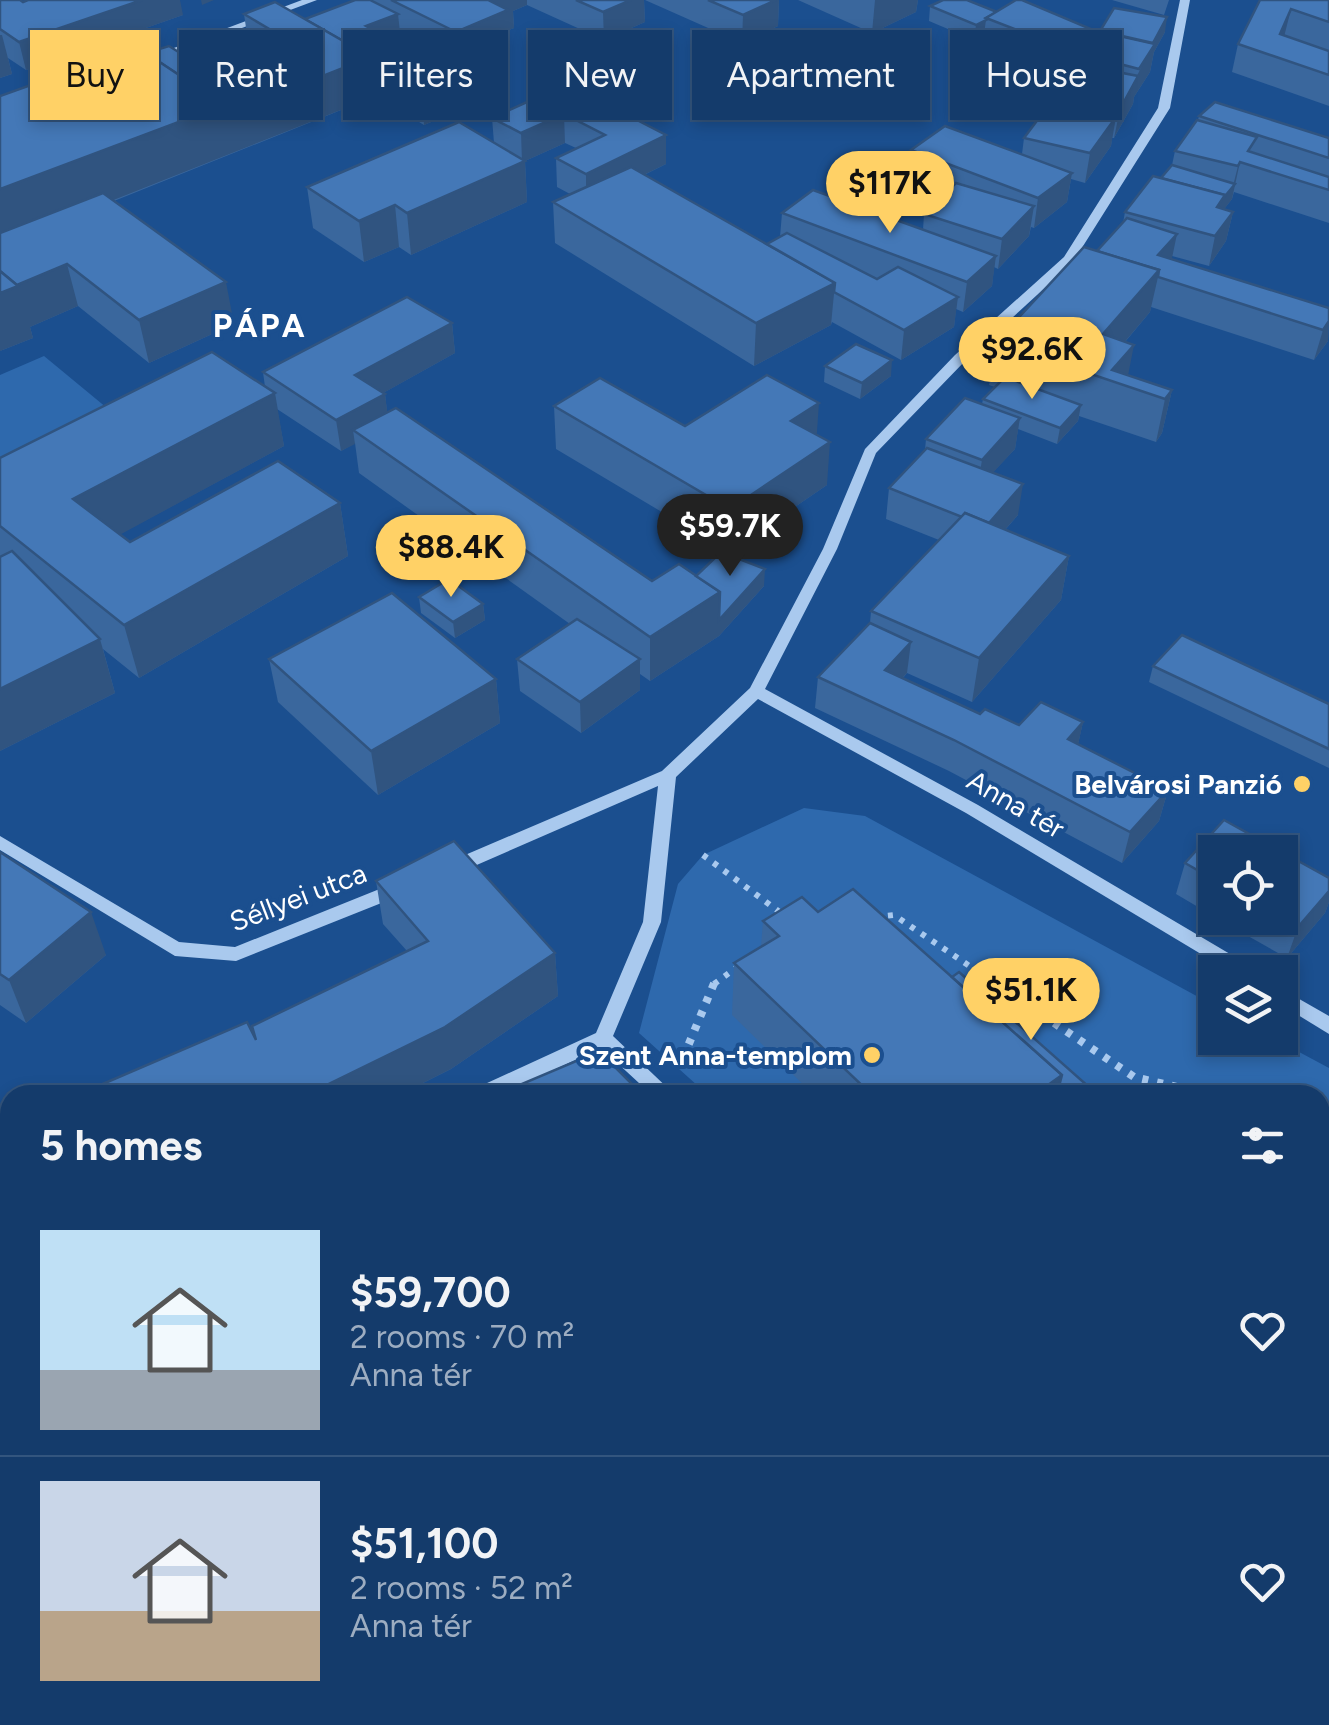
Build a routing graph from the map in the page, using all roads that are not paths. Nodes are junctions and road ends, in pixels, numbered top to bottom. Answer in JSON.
{"nodes":[{"id":1,"x":312,"y":0,"type":"edge"},
{"id":2,"x":1186,"y":0,"type":"edge"},
{"id":3,"x":159,"y":56,"type":"edge"},
{"id":4,"x":756,"y":691,"type":"junction"},
{"id":5,"x":668,"y":774,"type":"junction"},
{"id":6,"x":0,"y":842,"type":"edge"},
{"id":7,"x":1217,"y":955,"type":"edge"},
{"id":8,"x":1298,"y":1006,"type":"edge"},
{"id":9,"x":1329,"y":1026,"type":"edge"},
{"id":10,"x":602,"y":1038,"type":"junction"},
{"id":11,"x":501,"y":1085,"type":"edge"},
{"id":12,"x":654,"y":1085,"type":"edge"}],
"edges":[{"from":1,"to":3,"type":"street"},
{"from":2,"to":4,"type":"street"},
{"from":4,"to":5,"type":"street"},
{"from":4,"to":7,"type":"street","name":"Anna tér"},
{"from":5,"to":6,"type":"street","name":"Séllyei utca"},
{"from":5,"to":10,"type":"street"},
{"from":8,"to":9,"type":"street"},
{"from":10,"to":11,"type":"street"},
{"from":10,"to":12,"type":"street"}]}
